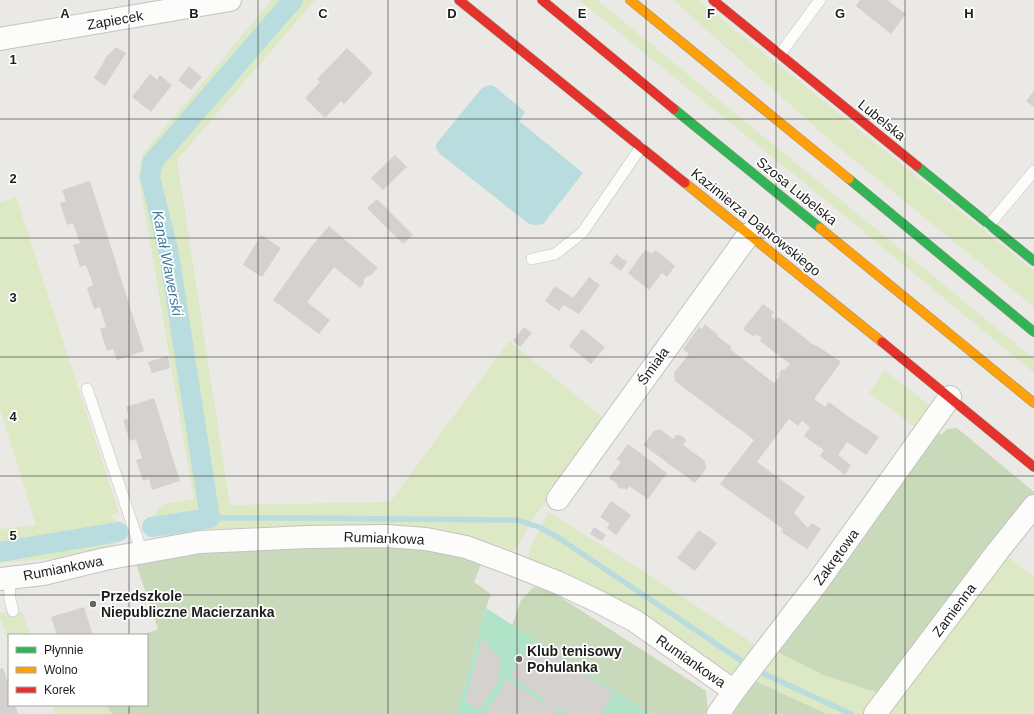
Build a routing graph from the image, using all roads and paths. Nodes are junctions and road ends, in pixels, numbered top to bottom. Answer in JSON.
{"nodes":[{"id":1,"x":230,"y":0,"type":"edge"},
{"id":2,"x":459,"y":0,"type":"edge"},
{"id":3,"x":542,"y":0,"type":"edge"},
{"id":4,"x":630,"y":0,"type":"edge"},
{"id":5,"x":713,"y":0,"type":"edge"},
{"id":6,"x":820,"y":0,"type":"edge"},
{"id":7,"x":200,"y":2,"type":"edge"},
{"id":8,"x":0,"y":39,"type":"edge"},
{"id":9,"x":780,"y":54,"type":"junction"},
{"id":10,"x":641,"y":147,"type":"junction"},
{"id":11,"x":1034,"y":171,"type":"edge"},
{"id":12,"x":989,"y":224,"type":"junction"},
{"id":13,"x":749,"y":234,"type":"junction"},
{"id":14,"x":1033,"y":258,"type":"edge"},
{"id":15,"x":532,"y":259,"type":"dead end"},
{"id":16,"x":1034,"y":332,"type":"edge"},
{"id":17,"x":87,"y":389,"type":"dead end"},
{"id":18,"x":950,"y":397,"type":"junction"},
{"id":19,"x":1034,"y":403,"type":"edge"},
{"id":20,"x":1034,"y":467,"type":"edge"},
{"id":21,"x":558,"y":499,"type":"dead end"},
{"id":22,"x":1034,"y":506,"type":"edge"},
{"id":23,"x":142,"y":553,"type":"junction"},
{"id":24,"x":5,"y":578,"type":"edge"},
{"id":25,"x":13,"y":610,"type":"dead end"},
{"id":26,"x":740,"y":682,"type":"junction"},
{"id":27,"x":877,"y":710,"type":"edge"},
{"id":28,"x":718,"y":714,"type":"edge"}],
"edges":[{"from":1,"to":7,"type":"street","name":"Zapiecek"},
{"from":2,"to":10,"type":"main road","name":"Kazimierza Dąbrowskiego"},
{"from":3,"to":19,"type":"main road","name":"Szosa Lubelska"},
{"from":4,"to":16,"type":"main road"},
{"from":5,"to":9,"type":"main road","name":"Lubelska"},
{"from":6,"to":9,"type":"lane"},
{"from":7,"to":8,"type":"street","name":"Zapiecek"},
{"from":9,"to":12,"type":"main road","name":"Lubelska"},
{"from":10,"to":13,"type":"main road","name":"Kazimierza Dąbrowskiego"},
{"from":10,"to":15,"type":"lane"},
{"from":11,"to":12,"type":"lane"},
{"from":12,"to":14,"type":"main road","name":"Lubelska"},
{"from":13,"to":18,"type":"main road","name":"Kazimierza Dąbrowskiego"},
{"from":13,"to":21,"type":"street","name":"Śmiała"},
{"from":17,"to":23,"type":"lane"},
{"from":18,"to":20,"type":"main road","name":"Kazimierza Dąbrowskiego"},
{"from":18,"to":26,"type":"street","name":"Zakrętowa"},
{"from":22,"to":27,"type":"street","name":"Zamienna"},
{"from":23,"to":24,"type":"street","name":"Rumiankowa"},
{"from":23,"to":26,"type":"street","name":"Rumiankowa"},
{"from":24,"to":25,"type":"lane"},
{"from":26,"to":28,"type":"street","name":"Zakrętowa"}]}
